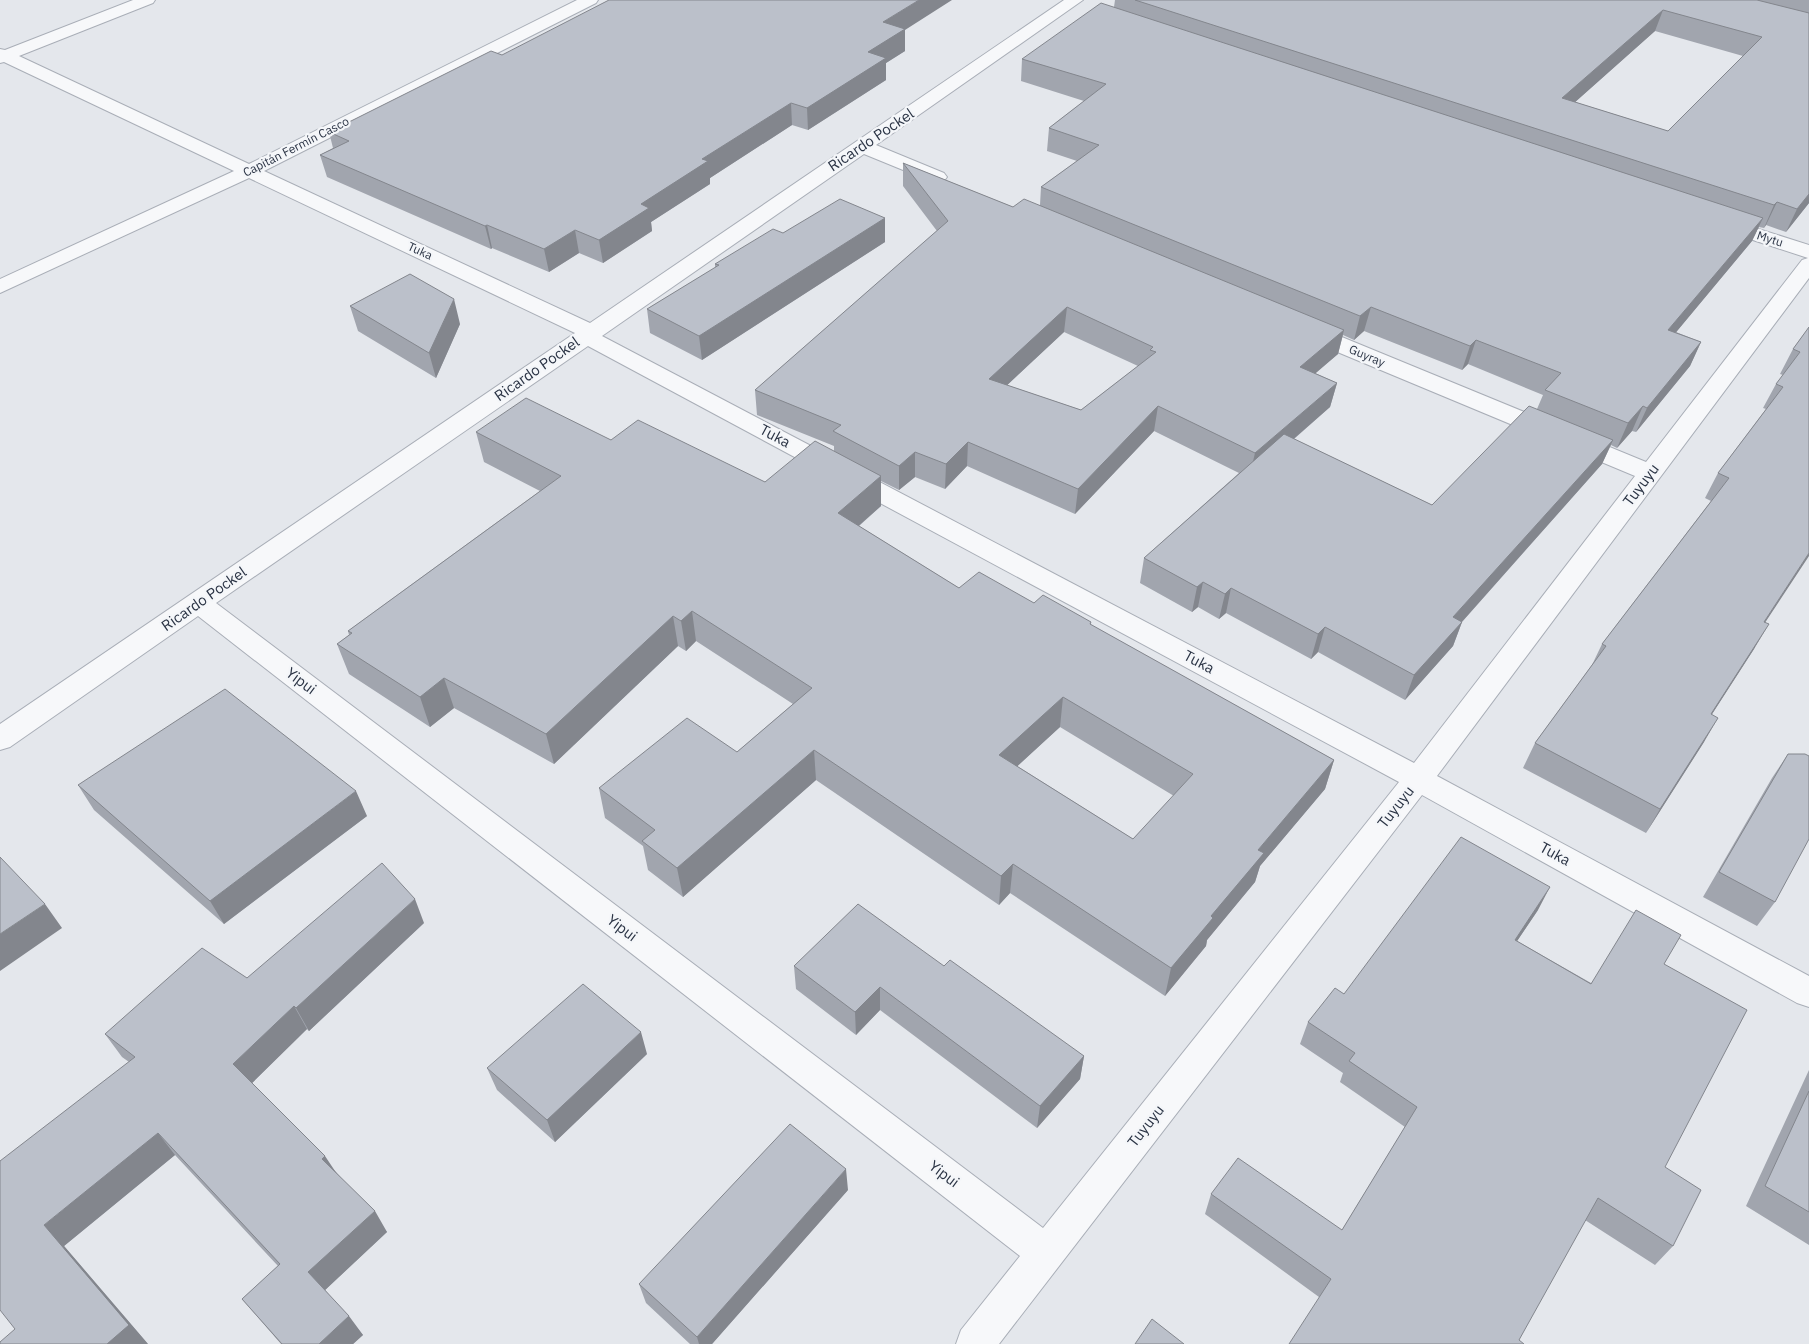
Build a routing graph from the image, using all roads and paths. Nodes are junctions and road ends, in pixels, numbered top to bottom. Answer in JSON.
{"nodes":[{"id":1,"x":147,"y":0,"type":"edge"},
{"id":2,"x":590,"y":0,"type":"edge"},
{"id":3,"x":1068,"y":5,"type":"edge"},
{"id":4,"x":2,"y":56,"type":"edge"},
{"id":5,"x":862,"y":146,"type":"junction"},
{"id":6,"x":250,"y":171,"type":"junction"},
{"id":7,"x":954,"y":184,"type":"edge"},
{"id":8,"x":1706,"y":218,"type":"edge"},
{"id":9,"x":1809,"y":252,"type":"edge"},
{"id":10,"x":1809,"y":264,"type":"edge"},
{"id":11,"x":0,"y":287,"type":"edge"},
{"id":12,"x":1293,"y":325,"type":"edge"},
{"id":13,"x":589,"y":334,"type":"junction"},
{"id":14,"x":1650,"y":473,"type":"junction"},
{"id":15,"x":198,"y":603,"type":"junction"},
{"id":16,"x":0,"y":739,"type":"edge"},
{"id":17,"x":1418,"y":779,"type":"junction"},
{"id":18,"x":1809,"y":993,"type":"edge"},
{"id":19,"x":1046,"y":1253,"type":"junction"},
{"id":20,"x":975,"y":1344,"type":"edge"}],
"edges":[{"from":1,"to":4,"type":"street"},
{"from":2,"to":6,"type":"street","name":"Capitán Fermín Casco"},
{"from":3,"to":5,"type":"street","name":"Ricardo Pockel"},
{"from":4,"to":6,"type":"street","name":"Tuka"},
{"from":5,"to":7,"type":"street"},
{"from":5,"to":13,"type":"street","name":"Ricardo Pockel"},
{"from":6,"to":11,"type":"street","name":"Capitán Fermín Casco"},
{"from":6,"to":13,"type":"street","name":"Tuka"},
{"from":8,"to":9,"type":"street","name":"Mytu"},
{"from":10,"to":14,"type":"street","name":"Tuyuyu"},
{"from":12,"to":14,"type":"street","name":"Guyray"},
{"from":13,"to":15,"type":"street","name":"Ricardo Pockel"},
{"from":13,"to":17,"type":"street","name":"Tuka"},
{"from":14,"to":17,"type":"street","name":"Tuyuyu"},
{"from":15,"to":16,"type":"street","name":"Ricardo Pockel"},
{"from":15,"to":19,"type":"street","name":"Yipui"},
{"from":17,"to":18,"type":"street","name":"Tuka"},
{"from":17,"to":19,"type":"street","name":"Tuyuyu"},
{"from":19,"to":20,"type":"street","name":"Tuyuyu"}]}
